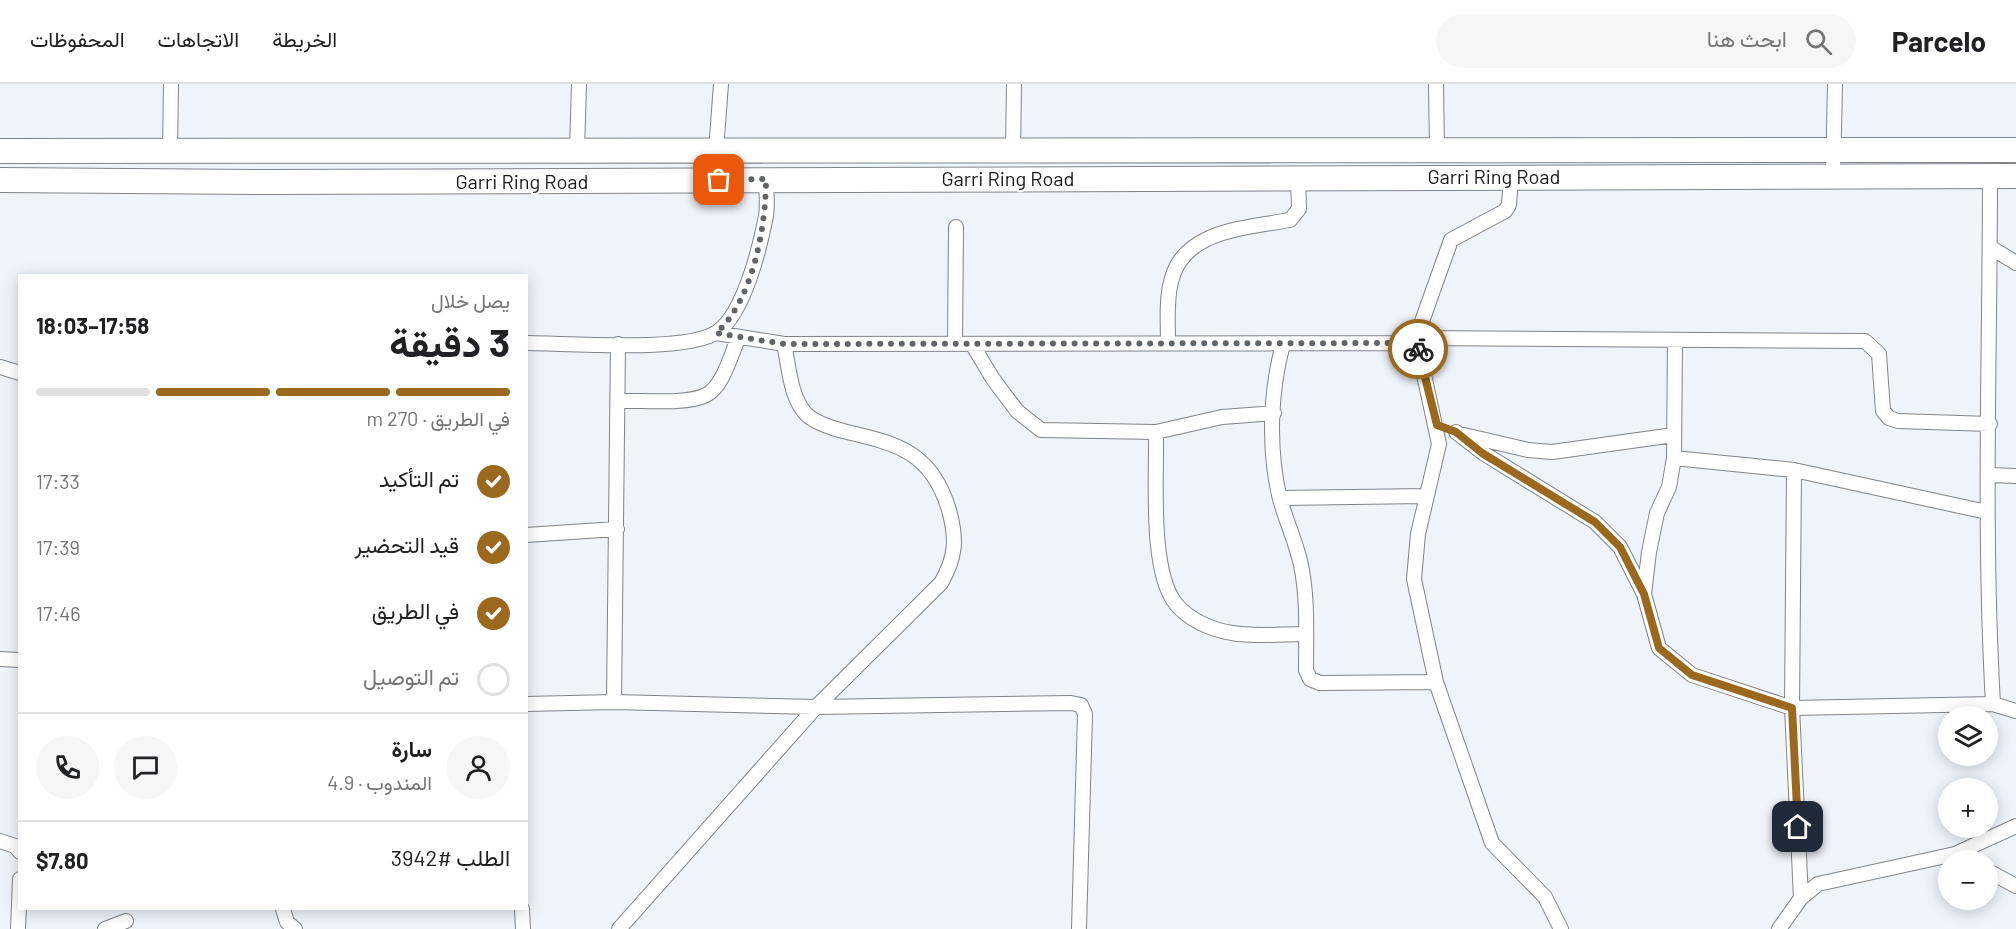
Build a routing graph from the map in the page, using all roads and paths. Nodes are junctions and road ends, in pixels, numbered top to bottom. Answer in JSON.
{"nodes":[{"id":1,"x":171,"y":84,"type":"edge"},
{"id":2,"x":579,"y":84,"type":"edge"},
{"id":3,"x":721,"y":84,"type":"edge"},
{"id":4,"x":1014,"y":84,"type":"edge"},
{"id":5,"x":1436,"y":84,"type":"edge"},
{"id":6,"x":1834,"y":84,"type":"edge"},
{"id":7,"x":577,"y":150,"type":"junction"},
{"id":8,"x":1834,"y":150,"type":"junction"},
{"id":9,"x":2016,"y":150,"type":"edge"},
{"id":10,"x":0,"y":151,"type":"edge"},
{"id":11,"x":170,"y":151,"type":"junction"},
{"id":12,"x":267,"y":151,"type":"junction"},
{"id":13,"x":716,"y":151,"type":"junction"},
{"id":14,"x":1437,"y":151,"type":"junction"},
{"id":15,"x":1013,"y":152,"type":"junction"},
{"id":16,"x":1833,"y":175,"type":"junction"},
{"id":17,"x":1511,"y":176,"type":"junction"},
{"id":18,"x":1990,"y":176,"type":"junction"},
{"id":19,"x":2016,"y":176,"type":"edge"},
{"id":20,"x":1298,"y":177,"type":"junction"},
{"id":21,"x":766,"y":179,"type":"junction"},
{"id":22,"x":0,"y":180,"type":"edge"},
{"id":23,"x":267,"y":182,"type":"junction"},
{"id":24,"x":956,"y":228,"type":"dead end"},
{"id":25,"x":1990,"y":247,"type":"junction"},
{"id":26,"x":2016,"y":263,"type":"edge"},
{"id":27,"x":716,"y":333,"type":"junction"},
{"id":28,"x":738,"y":339,"type":"junction"},
{"id":29,"x":1675,"y":340,"type":"junction"},
{"id":30,"x":1416,"y":341,"type":"junction"},
{"id":31,"x":528,"y":343,"type":"edge"},
{"id":32,"x":955,"y":343,"type":"junction"},
{"id":33,"x":1168,"y":343,"type":"junction"},
{"id":34,"x":618,"y":344,"type":"junction"},
{"id":35,"x":784,"y":344,"type":"junction"},
{"id":36,"x":972,"y":344,"type":"junction"},
{"id":37,"x":1283,"y":344,"type":"junction"},
{"id":38,"x":0,"y":367,"type":"edge"},
{"id":39,"x":18,"y":372,"type":"edge"},
{"id":40,"x":618,"y":401,"type":"junction"},
{"id":41,"x":1274,"y":413,"type":"junction"},
{"id":42,"x":1990,"y":424,"type":"junction"},
{"id":43,"x":1437,"y":425,"type":"junction"},
{"id":44,"x":1156,"y":432,"type":"junction"},
{"id":45,"x":1456,"y":432,"type":"junction"},
{"id":46,"x":1674,"y":435,"type":"junction"},
{"id":47,"x":1674,"y":458,"type":"junction"},
{"id":48,"x":1794,"y":470,"type":"junction"},
{"id":49,"x":1989,"y":475,"type":"junction"},
{"id":50,"x":2016,"y":476,"type":"edge"},
{"id":51,"x":1426,"y":496,"type":"junction"},
{"id":52,"x":1280,"y":498,"type":"junction"},
{"id":53,"x":1987,"y":512,"type":"junction"},
{"id":54,"x":617,"y":529,"type":"junction"},
{"id":55,"x":528,"y":535,"type":"edge"},
{"id":56,"x":1644,"y":594,"type":"junction"},
{"id":57,"x":1306,"y":634,"type":"junction"},
{"id":58,"x":0,"y":659,"type":"edge"},
{"id":59,"x":18,"y":660,"type":"edge"},
{"id":60,"x":1436,"y":682,"type":"junction"},
{"id":61,"x":614,"y":702,"type":"junction"},
{"id":62,"x":528,"y":704,"type":"edge"},
{"id":63,"x":1993,"y":704,"type":"junction"},
{"id":64,"x":816,"y":707,"type":"junction"},
{"id":65,"x":1792,"y":708,"type":"junction"},
{"id":66,"x":2016,"y":711,"type":"edge"},
{"id":67,"x":2016,"y":826,"type":"edge"},
{"id":68,"x":0,"y":841,"type":"edge"},
{"id":69,"x":18,"y":850,"type":"edge"},
{"id":70,"x":1964,"y":850,"type":"edge"},
{"id":71,"x":1938,"y":858,"type":"edge"},
{"id":72,"x":1998,"y":876,"type":"edge"},
{"id":73,"x":2016,"y":886,"type":"edge"},
{"id":74,"x":1801,"y":898,"type":"junction"},
{"id":75,"x":19,"y":910,"type":"edge"},
{"id":76,"x":283,"y":910,"type":"edge"},
{"id":77,"x":522,"y":910,"type":"edge"},
{"id":78,"x":126,"y":920,"type":"edge"},
{"id":79,"x":18,"y":929,"type":"edge"},
{"id":80,"x":105,"y":929,"type":"edge"},
{"id":81,"x":295,"y":929,"type":"edge"},
{"id":82,"x":522,"y":929,"type":"edge"},
{"id":83,"x":619,"y":929,"type":"edge"},
{"id":84,"x":1079,"y":929,"type":"edge"},
{"id":85,"x":1562,"y":929,"type":"edge"},
{"id":86,"x":1779,"y":929,"type":"edge"}],
"edges":[{"from":1,"to":11,"type":"street"},
{"from":2,"to":7,"type":"street"},
{"from":3,"to":13,"type":"street"},
{"from":4,"to":15,"type":"street"},
{"from":5,"to":14,"type":"street"},
{"from":6,"to":8,"type":"street"},
{"from":7,"to":12,"type":"highway","name":"Garri Ring Road"},
{"from":7,"to":13,"type":"highway","name":"Garri Ring Road"},
{"from":8,"to":9,"type":"highway","name":"Garri Ring Road"},
{"from":8,"to":14,"type":"highway","name":"Garri Ring Road"},
{"from":8,"to":16,"type":"street"},
{"from":10,"to":11,"type":"highway","name":"Garri Ring Road"},
{"from":11,"to":12,"type":"highway","name":"Garri Ring Road"},
{"from":12,"to":23,"type":"highway"},
{"from":13,"to":15,"type":"highway","name":"Garri Ring Road"},
{"from":14,"to":15,"type":"highway","name":"Garri Ring Road"},
{"from":16,"to":17,"type":"highway","name":"Garri Ring Road"},
{"from":16,"to":18,"type":"highway","name":"Garri Ring Road"},
{"from":17,"to":20,"type":"highway","name":"Garri Ring Road"},
{"from":17,"to":30,"type":"street"},
{"from":18,"to":19,"type":"highway","name":"Garri Ring Road"},
{"from":18,"to":25,"type":"street"},
{"from":20,"to":21,"type":"highway","name":"Garri Ring Road"},
{"from":20,"to":33,"type":"street"},
{"from":21,"to":23,"type":"highway","name":"Garri Ring Road"},
{"from":21,"to":27,"type":"street"},
{"from":22,"to":23,"type":"highway","name":"Garri Ring Road"},
{"from":24,"to":32,"type":"street"},
{"from":25,"to":26,"type":"street"},
{"from":25,"to":42,"type":"street"},
{"from":27,"to":28,"type":"street"},
{"from":27,"to":34,"type":"street"},
{"from":28,"to":35,"type":"street"},
{"from":28,"to":40,"type":"street"},
{"from":29,"to":30,"type":"street"},
{"from":29,"to":42,"type":"street"},
{"from":29,"to":46,"type":"street"},
{"from":30,"to":37,"type":"street"},
{"from":30,"to":43,"type":"street"},
{"from":31,"to":34,"type":"street"},
{"from":32,"to":35,"type":"street"},
{"from":32,"to":36,"type":"street"},
{"from":33,"to":36,"type":"street"},
{"from":33,"to":37,"type":"street"},
{"from":34,"to":40,"type":"street"},
{"from":35,"to":64,"type":"street"},
{"from":36,"to":44,"type":"street"},
{"from":37,"to":41,"type":"street"},
{"from":38,"to":39,"type":"street"},
{"from":40,"to":54,"type":"street"},
{"from":41,"to":44,"type":"street"},
{"from":41,"to":52,"type":"street"},
{"from":42,"to":49,"type":"street"},
{"from":43,"to":45,"type":"street"},
{"from":43,"to":51,"type":"street"},
{"from":44,"to":57,"type":"street"},
{"from":45,"to":46,"type":"street"},
{"from":45,"to":56,"type":"street"},
{"from":46,"to":47,"type":"street"},
{"from":47,"to":48,"type":"street"},
{"from":47,"to":56,"type":"street"},
{"from":48,"to":53,"type":"street"},
{"from":48,"to":65,"type":"street"},
{"from":49,"to":50,"type":"street"},
{"from":49,"to":53,"type":"street"},
{"from":51,"to":52,"type":"street"},
{"from":51,"to":60,"type":"street"},
{"from":52,"to":57,"type":"street"},
{"from":53,"to":63,"type":"street"},
{"from":54,"to":55,"type":"street"},
{"from":54,"to":61,"type":"street"},
{"from":56,"to":65,"type":"street"},
{"from":57,"to":60,"type":"street"},
{"from":58,"to":59,"type":"street"},
{"from":60,"to":85,"type":"street"},
{"from":61,"to":62,"type":"street"},
{"from":61,"to":64,"type":"street"},
{"from":63,"to":65,"type":"street"},
{"from":63,"to":66,"type":"street"},
{"from":64,"to":83,"type":"street"},
{"from":64,"to":84,"type":"street"},
{"from":65,"to":74,"type":"street"},
{"from":67,"to":70,"type":"street"},
{"from":68,"to":69,"type":"street"},
{"from":71,"to":74,"type":"street"},
{"from":72,"to":73,"type":"street"},
{"from":74,"to":86,"type":"street"},
{"from":75,"to":79,"type":"street"},
{"from":76,"to":81,"type":"street"},
{"from":77,"to":82,"type":"street"},
{"from":78,"to":80,"type":"street"}]}
